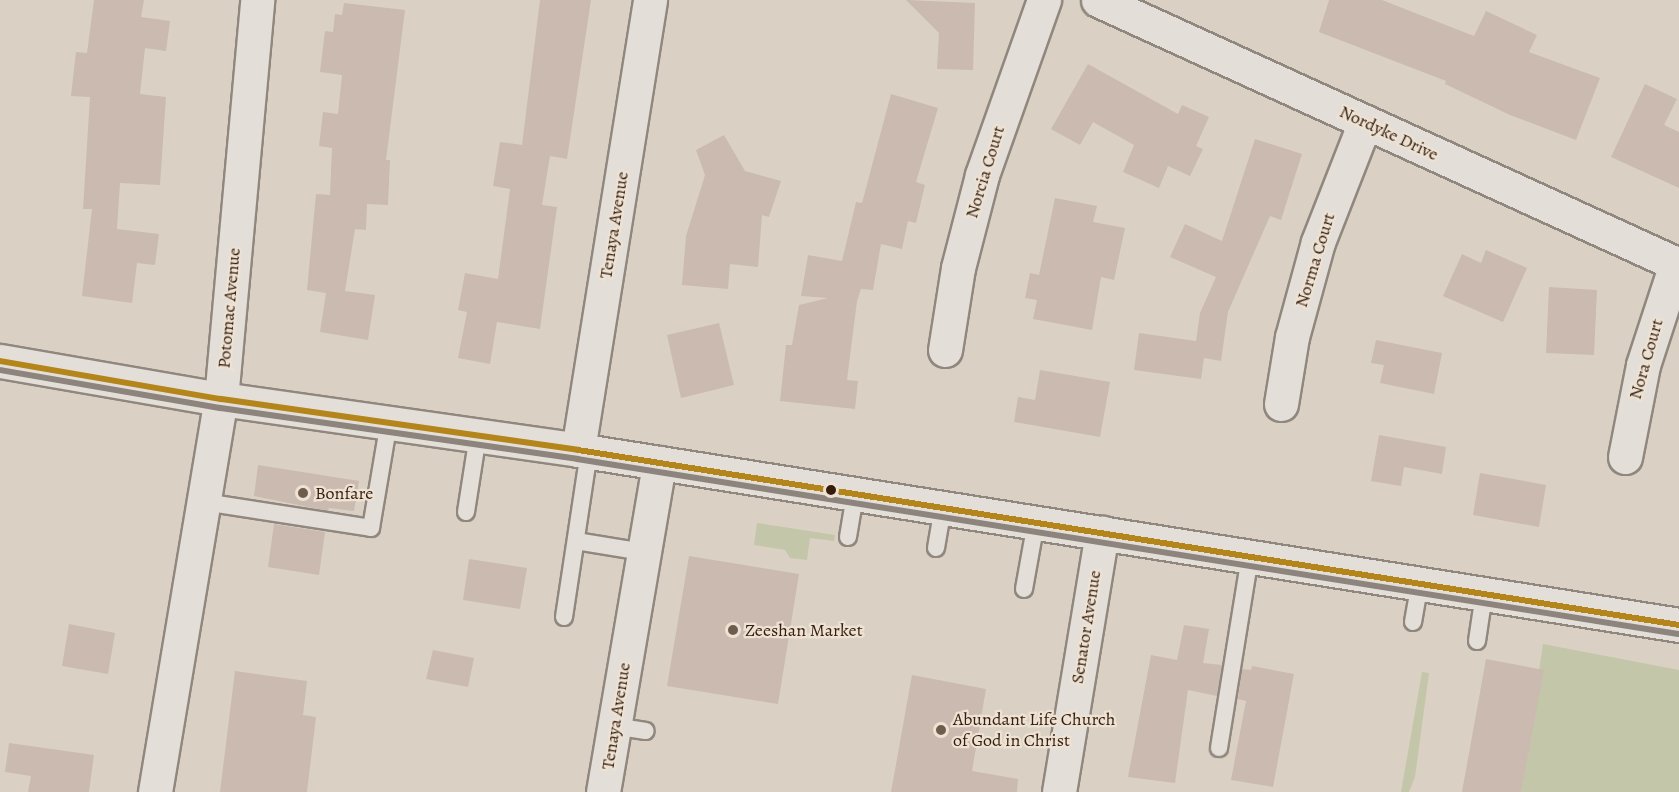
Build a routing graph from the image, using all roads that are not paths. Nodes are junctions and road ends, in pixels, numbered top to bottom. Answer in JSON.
{"nodes":[{"id":1,"x":257,"y":0,"type":"edge"},
{"id":2,"x":650,"y":0,"type":"edge"},
{"id":3,"x":1044,"y":0,"type":"edge"},
{"id":4,"x":1098,"y":0,"type":"edge"},
{"id":5,"x":1365,"y":122,"type":"junction"},
{"id":6,"x":1677,"y":264,"type":"edge"},
{"id":7,"x":945,"y":350,"type":"dead end"},
{"id":8,"x":0,"y":361,"type":"edge"},
{"id":9,"x":221,"y":399,"type":"junction"},
{"id":10,"x":1281,"y":404,"type":"dead end"},
{"id":11,"x":389,"y":422,"type":"junction"},
{"id":12,"x":478,"y":435,"type":"junction"},
{"id":13,"x":583,"y":451,"type":"junction"},
{"id":14,"x":1625,"y":457,"type":"dead end"},
{"id":15,"x":658,"y":463,"type":"junction"},
{"id":16,"x":855,"y":495,"type":"junction"},
{"id":17,"x":204,"y":502,"type":"junction"},
{"id":18,"x":943,"y":507,"type":"junction"},
{"id":19,"x":466,"y":512,"type":"dead end"},
{"id":20,"x":1036,"y":522,"type":"junction"},
{"id":21,"x":1102,"y":533,"type":"junction"},
{"id":22,"x":848,"y":537,"type":"dead end"},
{"id":23,"x":576,"y":541,"type":"junction"},
{"id":24,"x":936,"y":548,"type":"dead end"},
{"id":25,"x":643,"y":552,"type":"junction"},
{"id":26,"x":1250,"y":557,"type":"junction"},
{"id":27,"x":1420,"y":584,"type":"junction"},
{"id":28,"x":1024,"y":589,"type":"dead end"},
{"id":29,"x":1484,"y":594,"type":"junction"},
{"id":30,"x":564,"y":616,"type":"dead end"},
{"id":31,"x":1413,"y":622,"type":"dead end"},
{"id":32,"x":1679,"y":625,"type":"edge"},
{"id":33,"x":1477,"y":641,"type":"dead end"},
{"id":34,"x":1219,"y":747,"type":"dead end"},
{"id":35,"x":155,"y":792,"type":"edge"},
{"id":36,"x":603,"y":792,"type":"edge"},
{"id":37,"x":1059,"y":792,"type":"edge"}],
"edges":[{"from":1,"to":9,"type":"street","name":"Potomac Avenue"},
{"from":2,"to":13,"type":"street","name":"Tenaya Avenue"},
{"from":3,"to":7,"type":"street","name":"Norcia Court"},
{"from":4,"to":5,"type":"street","name":"Nordyke Drive"},
{"from":5,"to":6,"type":"street","name":"Nordyke Drive"},
{"from":5,"to":10,"type":"street","name":"Norma Court"},
{"from":6,"to":14,"type":"street","name":"Nora Court"},
{"from":8,"to":9,"type":"street"},
{"from":9,"to":11,"type":"street"},
{"from":9,"to":17,"type":"street","name":"Potomac Avenue"},
{"from":11,"to":12,"type":"street"},
{"from":11,"to":17,"type":"lane"},
{"from":12,"to":13,"type":"street"},
{"from":12,"to":19,"type":"lane"},
{"from":13,"to":15,"type":"street"},
{"from":13,"to":23,"type":"lane"},
{"from":15,"to":16,"type":"street"},
{"from":15,"to":25,"type":"street","name":"Tenaya Avenue"},
{"from":16,"to":18,"type":"street"},
{"from":16,"to":22,"type":"lane"},
{"from":17,"to":35,"type":"street","name":"Potomac Avenue"},
{"from":18,"to":20,"type":"street"},
{"from":18,"to":24,"type":"lane"},
{"from":20,"to":21,"type":"street"},
{"from":20,"to":28,"type":"lane"},
{"from":21,"to":26,"type":"street"},
{"from":21,"to":37,"type":"street","name":"Senator Avenue"},
{"from":23,"to":25,"type":"lane"},
{"from":23,"to":30,"type":"lane"},
{"from":25,"to":36,"type":"street","name":"Tenaya Avenue"},
{"from":26,"to":27,"type":"street"},
{"from":26,"to":34,"type":"lane"},
{"from":27,"to":29,"type":"street"},
{"from":27,"to":31,"type":"lane"},
{"from":29,"to":32,"type":"street"},
{"from":29,"to":33,"type":"lane"}]}
